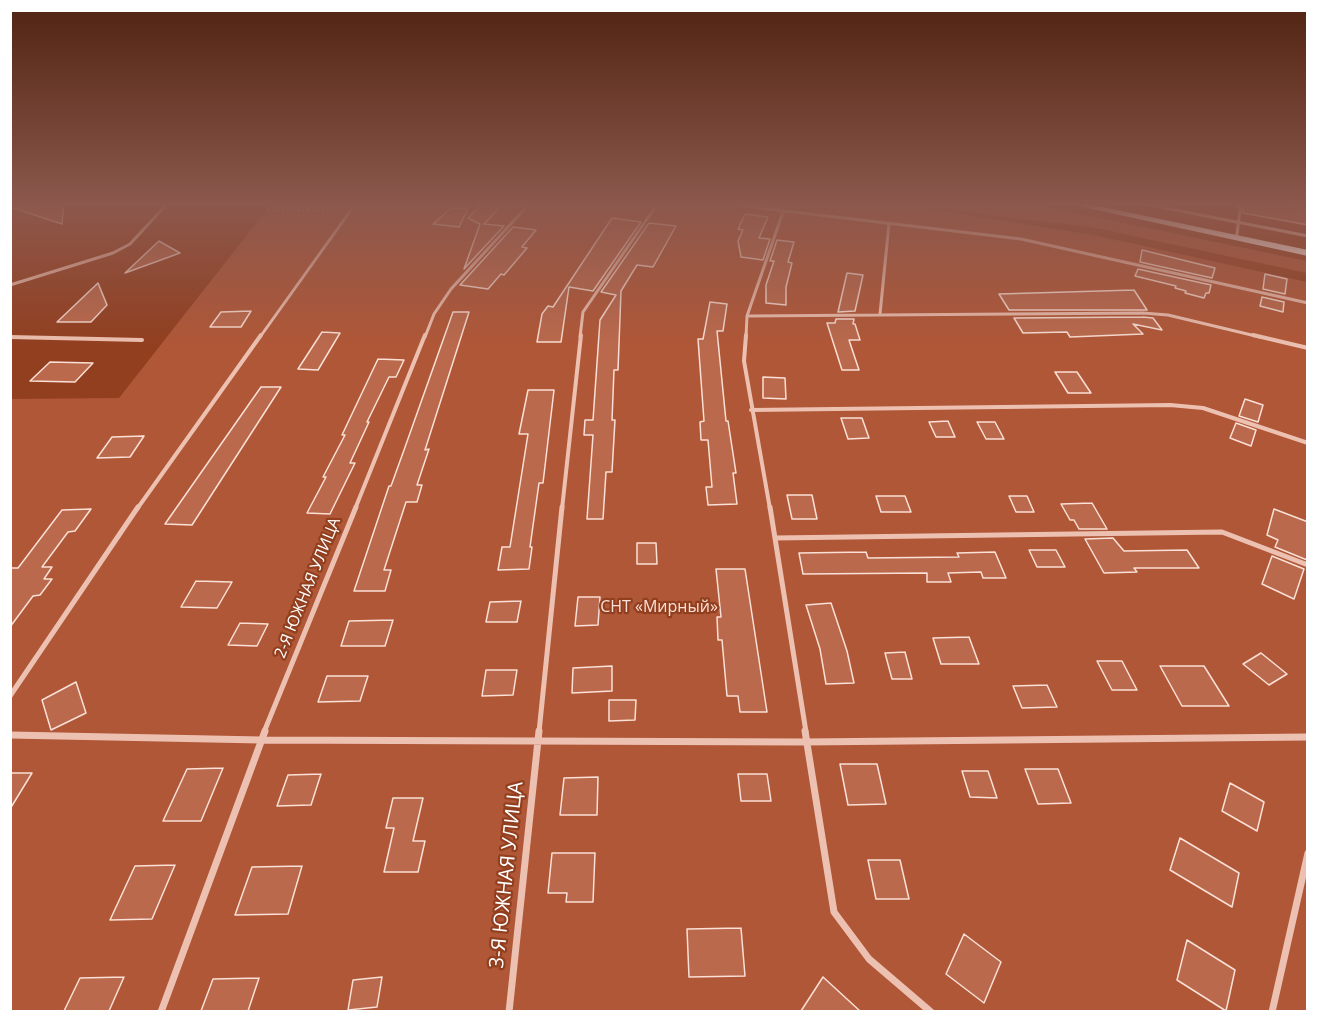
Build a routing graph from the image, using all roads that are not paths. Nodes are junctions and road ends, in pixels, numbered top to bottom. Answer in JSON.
{"nodes":[{"id":1,"x":117,"y":251,"type":"edge"},
{"id":2,"x":322,"y":251,"type":"edge"},
{"id":3,"x":486,"y":251,"type":"edge"},
{"id":4,"x":626,"y":251,"type":"edge"},
{"id":5,"x":770,"y":251,"type":"edge"},
{"id":6,"x":886,"y":251,"type":"edge"},
{"id":7,"x":1073,"y":251,"type":"edge"},
{"id":8,"x":10,"y":285,"type":"edge"},
{"id":9,"x":1308,"y":303,"type":"edge"},
{"id":10,"x":880,"y":314,"type":"junction"},
{"id":11,"x":747,"y":316,"type":"junction"},
{"id":12,"x":10,"y":338,"type":"edge"},
{"id":13,"x":142,"y":340,"type":"dead end"},
{"id":14,"x":1308,"y":348,"type":"edge"},
{"id":15,"x":751,"y":410,"type":"junction"},
{"id":16,"x":1308,"y":443,"type":"edge"},
{"id":17,"x":775,"y":538,"type":"junction"},
{"id":18,"x":1308,"y":565,"type":"edge"},
{"id":19,"x":10,"y":696,"type":"edge"},
{"id":20,"x":10,"y":735,"type":"edge"},
{"id":21,"x":1308,"y":737,"type":"edge"},
{"id":22,"x":261,"y":741,"type":"junction"},
{"id":23,"x":537,"y":741,"type":"junction"},
{"id":24,"x":805,"y":742,"type":"junction"},
{"id":25,"x":1308,"y":853,"type":"edge"},
{"id":26,"x":161,"y":1011,"type":"edge"},
{"id":27,"x":509,"y":1011,"type":"edge"},
{"id":28,"x":931,"y":1011,"type":"edge"},
{"id":29,"x":1272,"y":1011,"type":"edge"}],
"edges":[{"from":1,"to":8,"type":"lane"},
{"from":2,"to":19,"type":"lane"},
{"from":3,"to":22,"type":"lane","name":"2-Я ЮЖНАЯ УЛИЦА"},
{"from":4,"to":23,"type":"lane","name":"3-Я ЮЖНАЯ УЛИЦА"},
{"from":5,"to":11,"type":"lane"},
{"from":6,"to":10,"type":"lane"},
{"from":7,"to":9,"type":"lane"},
{"from":10,"to":11,"type":"lane"},
{"from":10,"to":14,"type":"lane"},
{"from":11,"to":15,"type":"lane"},
{"from":12,"to":13,"type":"lane"},
{"from":15,"to":16,"type":"lane"},
{"from":15,"to":17,"type":"lane"},
{"from":17,"to":18,"type":"lane"},
{"from":17,"to":24,"type":"lane"},
{"from":20,"to":22,"type":"lane"},
{"from":21,"to":24,"type":"lane"},
{"from":22,"to":23,"type":"lane"},
{"from":22,"to":26,"type":"lane","name":"2-Я ЮЖНАЯ УЛИЦА"},
{"from":23,"to":24,"type":"lane"},
{"from":23,"to":27,"type":"lane","name":"3-Я ЮЖНАЯ УЛИЦА"},
{"from":24,"to":28,"type":"lane"},
{"from":25,"to":29,"type":"lane"}]}
